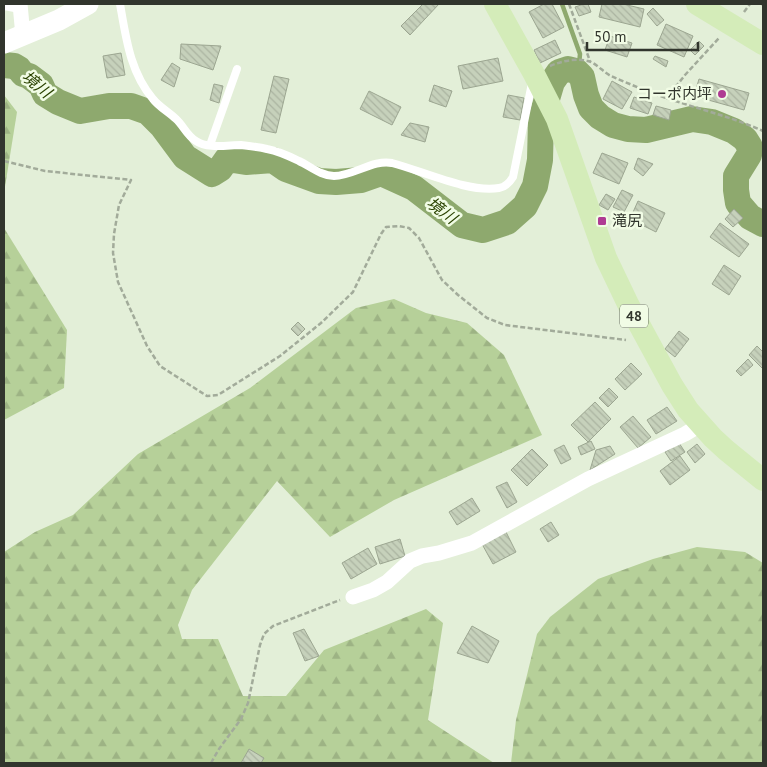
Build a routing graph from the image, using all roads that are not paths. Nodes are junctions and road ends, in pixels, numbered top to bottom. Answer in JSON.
{"nodes":[{"id":1,"x":88,"y":4,"type":"edge"},
{"id":2,"x":120,"y":4,"type":"edge"},
{"id":3,"x":495,"y":4,"type":"edge"},
{"id":4,"x":698,"y":4,"type":"edge"},
{"id":5,"x":4,"y":6,"type":"edge"},
{"id":6,"x":20,"y":7,"type":"edge"},
{"id":7,"x":13,"y":39,"type":"edge"},
{"id":8,"x":763,"y":44,"type":"edge"},
{"id":9,"x":237,"y":69,"type":"dead end"},
{"id":10,"x":537,"y":81,"type":"junction"},
{"id":11,"x":210,"y":145,"type":"junction"},
{"id":12,"x":700,"y":425,"type":"junction"},
{"id":13,"x":763,"y":480,"type":"edge"},
{"id":14,"x":353,"y":597,"type":"road end"}],
"edges":[{"from":1,"to":7,"type":"street"},
{"from":2,"to":11,"type":"lane"},
{"from":3,"to":10,"type":"main road","number":"48"},
{"from":4,"to":8,"type":"main road"},
{"from":5,"to":6,"type":"lane"},
{"from":6,"to":7,"type":"street"},
{"from":9,"to":11,"type":"lane"},
{"from":10,"to":11,"type":"lane"},
{"from":10,"to":12,"type":"main road","number":"48"},
{"from":12,"to":13,"type":"main road","number":"48"},
{"from":12,"to":14,"type":"street"}]}
